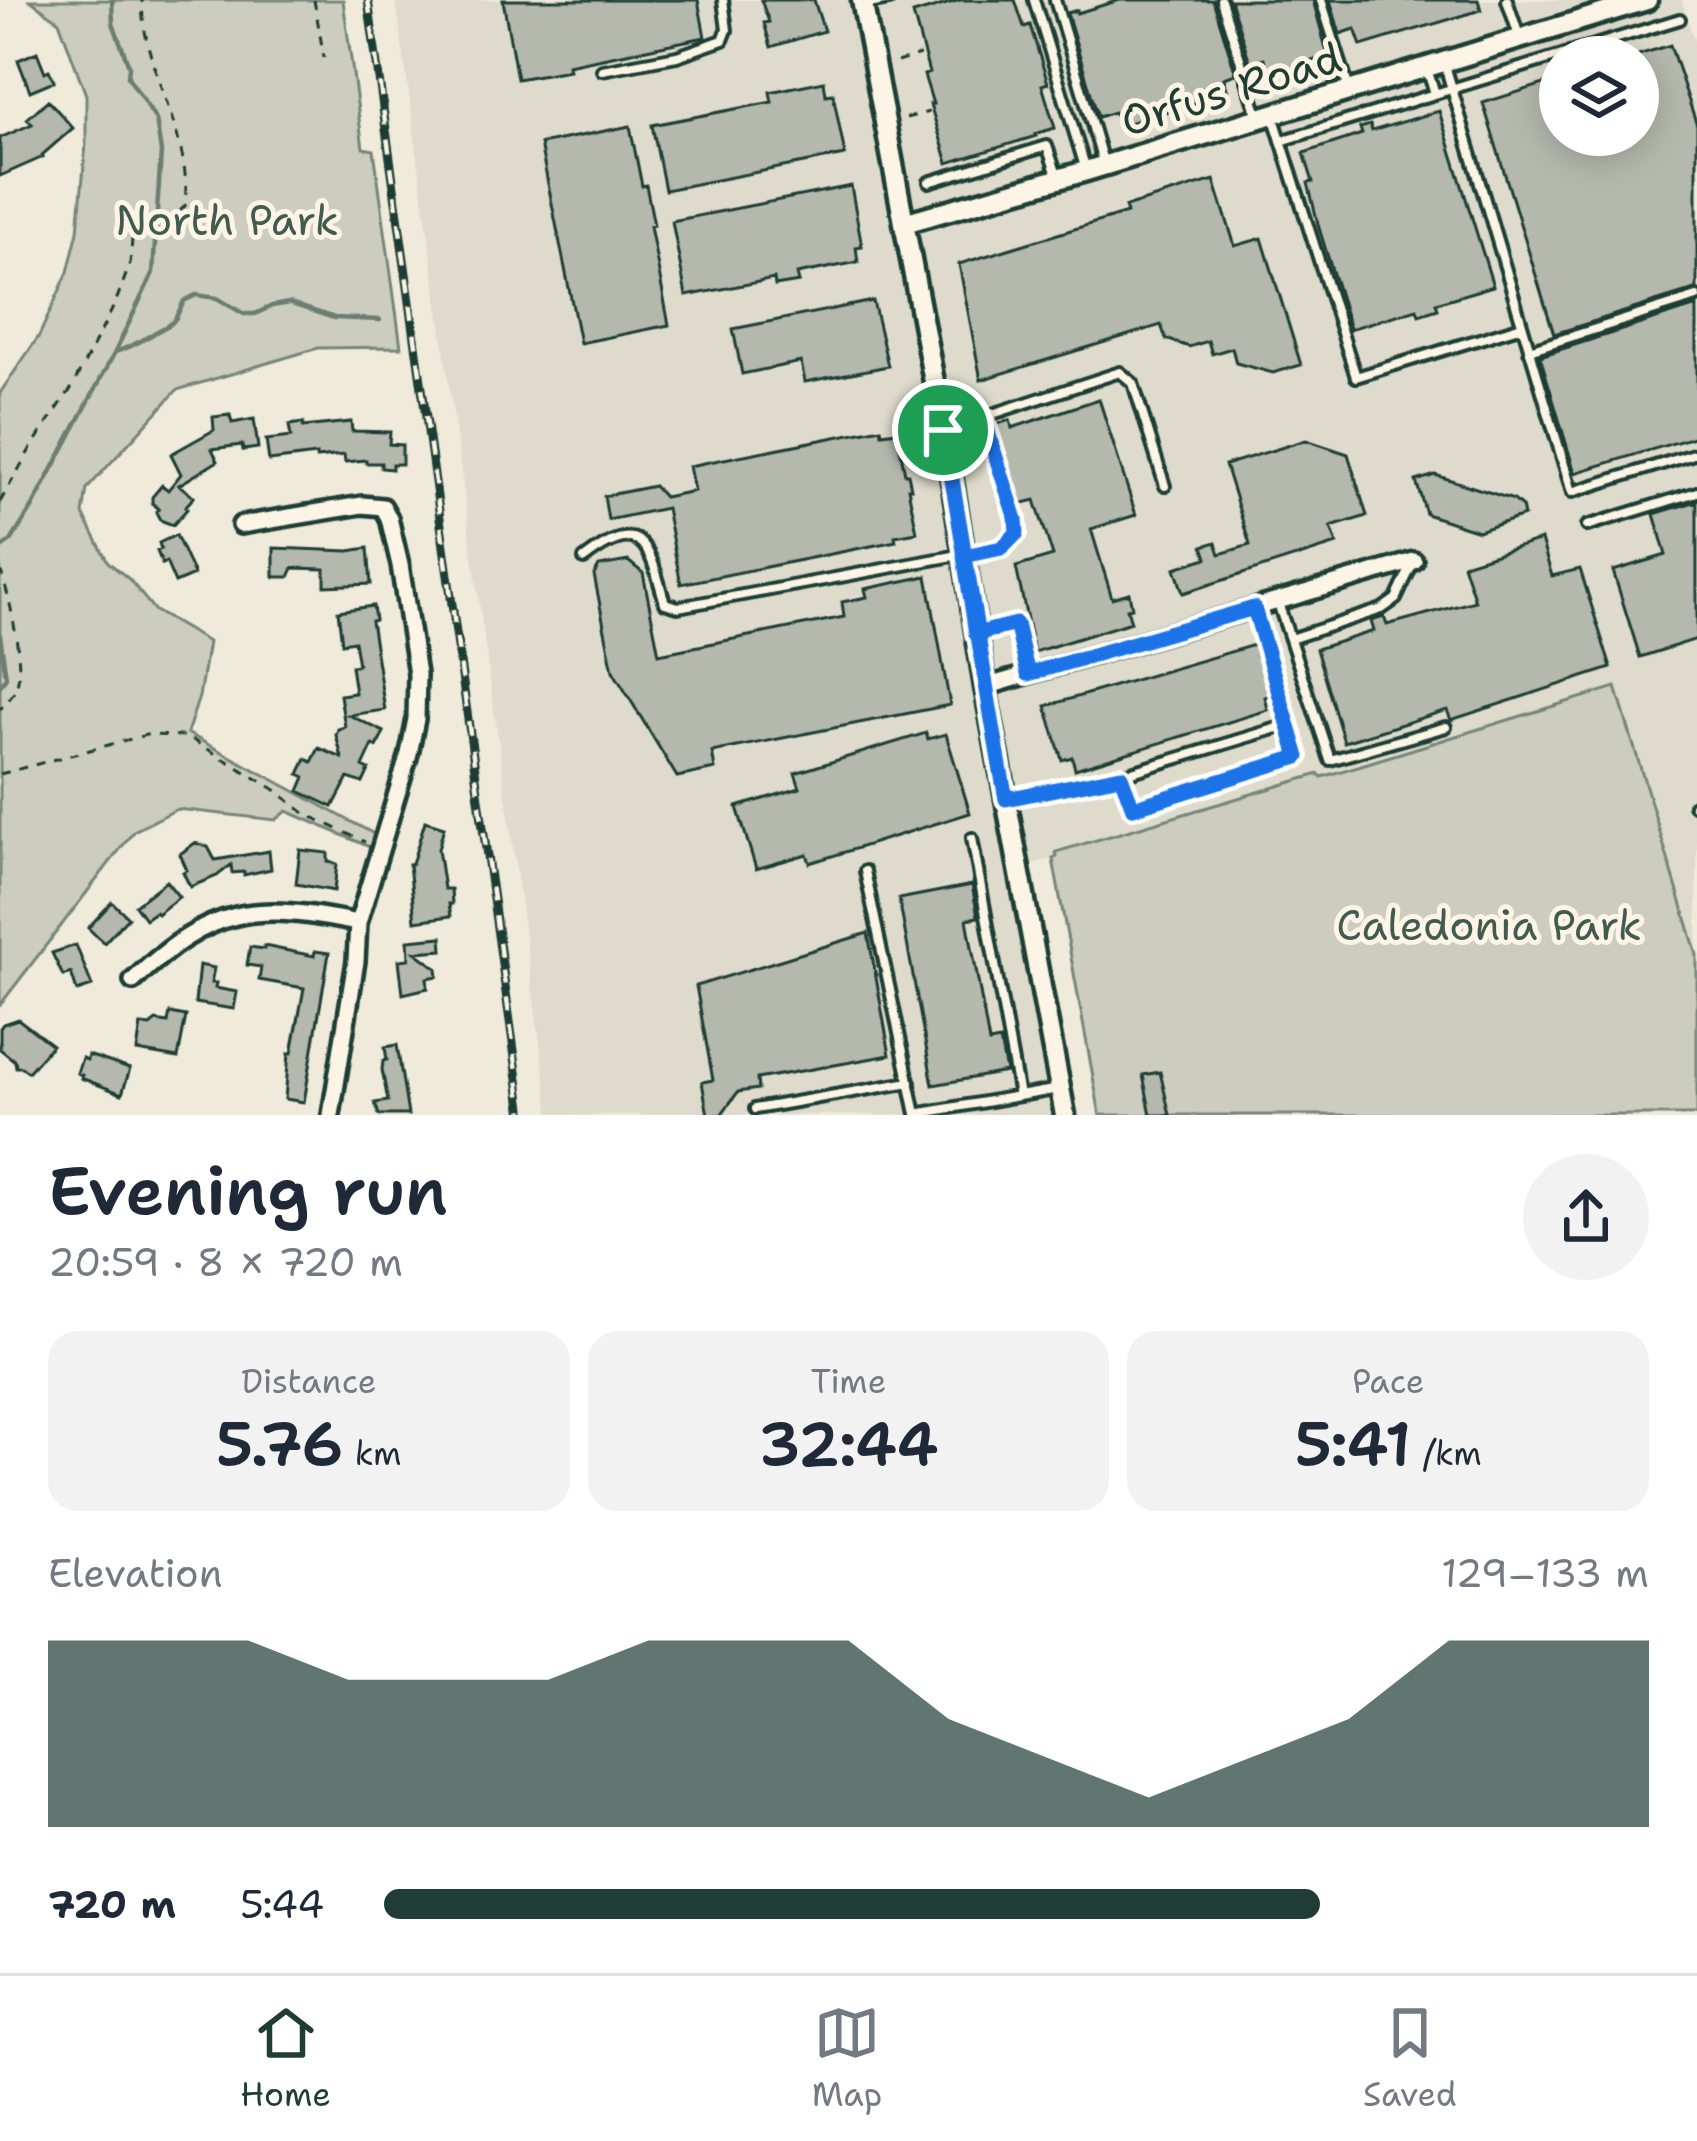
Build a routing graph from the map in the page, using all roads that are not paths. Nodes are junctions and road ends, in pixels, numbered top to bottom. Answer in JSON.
{"nodes":[{"id":1,"x":723,"y":0,"type":"edge"},
{"id":2,"x":889,"y":0,"type":"edge"},
{"id":3,"x":1034,"y":0,"type":"edge"},
{"id":4,"x":1055,"y":0,"type":"edge"},
{"id":5,"x":1221,"y":0,"type":"edge"},
{"id":6,"x":1321,"y":0,"type":"edge"},
{"id":7,"x":1507,"y":0,"type":"edge"},
{"id":8,"x":1643,"y":1,"type":"edge"},
{"id":9,"x":862,"y":2,"type":"edge"},
{"id":10,"x":1608,"y":6,"type":"edge"},
{"id":11,"x":1680,"y":19,"type":"dead end"},
{"id":12,"x":1561,"y":26,"type":"junction"},
{"id":13,"x":1647,"y":29,"type":"junction"},
{"id":14,"x":1564,"y":36,"type":"edge"},
{"id":15,"x":1624,"y":36,"type":"edge"},
{"id":16,"x":1520,"y":39,"type":"junction"},
{"id":17,"x":1484,"y":50,"type":"junction"},
{"id":18,"x":1539,"y":62,"type":"edge"},
{"id":19,"x":1435,"y":64,"type":"junction"},
{"id":20,"x":602,"y":70,"type":"dead end"},
{"id":21,"x":1492,"y":76,"type":"junction"},
{"id":22,"x":1452,"y":88,"type":"junction"},
{"id":23,"x":1350,"y":91,"type":"junction"},
{"id":24,"x":1435,"y":94,"type":"junction"},
{"id":25,"x":1266,"y":116,"type":"junction"},
{"id":26,"x":1282,"y":141,"type":"junction"},
{"id":27,"x":1095,"y":168,"type":"junction"},
{"id":28,"x":1059,"y":179,"type":"junction"},
{"id":29,"x":929,"y":182,"type":"dead end"},
{"id":30,"x":904,"y":223,"type":"junction"},
{"id":31,"x":1697,"y":297,"type":"edge"},
{"id":32,"x":1522,"y":326,"type":"junction"},
{"id":33,"x":1529,"y":350,"type":"junction"},
{"id":34,"x":983,"y":417,"type":"junction"},
{"id":35,"x":943,"y":430,"type":"junction"},
{"id":36,"x":1697,"y":453,"type":"edge"},
{"id":37,"x":1165,"y":485,"type":"dead end"},
{"id":38,"x":1697,"y":492,"type":"edge"},
{"id":39,"x":242,"y":525,"type":"dead end"},
{"id":40,"x":1587,"y":526,"type":"dead end"},
{"id":41,"x":964,"y":556,"type":"junction"},
{"id":42,"x":584,"y":559,"type":"dead end"},
{"id":43,"x":1414,"y":562,"type":"joint"},
{"id":44,"x":1278,"y":601,"type":"junction"},
{"id":45,"x":1254,"y":608,"type":"junction"},
{"id":46,"x":976,"y":634,"type":"junction"},
{"id":47,"x":1290,"y":639,"type":"junction"},
{"id":48,"x":1028,"y":674,"type":"junction"},
{"id":49,"x":985,"y":687,"type":"junction"},
{"id":50,"x":1288,"y":725,"type":"junction"},
{"id":51,"x":1446,"y":727,"type":"dead end"},
{"id":52,"x":1121,"y":776,"type":"junction"},
{"id":53,"x":1006,"y":799,"type":"junction"},
{"id":54,"x":972,"y":838,"type":"dead end"},
{"id":55,"x":866,"y":871,"type":"dead end"},
{"id":56,"x":358,"y":923,"type":"junction"},
{"id":57,"x":134,"y":981,"type":"dead end"},
{"id":58,"x":910,"y":1082,"type":"junction"},
{"id":59,"x":1060,"y":1089,"type":"junction"},
{"id":60,"x":1019,"y":1096,"type":"junction"},
{"id":61,"x":755,"y":1109,"type":"dead end"},
{"id":62,"x":331,"y":1115,"type":"edge"},
{"id":63,"x":1065,"y":1115,"type":"edge"}],
"edges":[{"from":1,"to":20,"type":"lane"},
{"from":2,"to":9,"type":"lane"},
{"from":3,"to":27,"type":"lane"},
{"from":4,"to":27,"type":"lane"},
{"from":5,"to":25,"type":"lane"},
{"from":6,"to":23,"type":"lane"},
{"from":7,"to":16,"type":"lane"},
{"from":8,"to":10,"type":"street","name":"Orfus Road"},
{"from":8,"to":13,"type":"lane"},
{"from":9,"to":30,"type":"street"},
{"from":10,"to":12,"type":"street","name":"Orfus Road"},
{"from":11,"to":13,"type":"lane"},
{"from":12,"to":14,"type":"lane"},
{"from":12,"to":16,"type":"street","name":"Orfus Road"},
{"from":13,"to":15,"type":"lane"},
{"from":16,"to":17,"type":"street","name":"Orfus Road"},
{"from":17,"to":19,"type":"street","name":"Orfus Road"},
{"from":17,"to":21,"type":"lane"},
{"from":18,"to":21,"type":"lane"},
{"from":19,"to":22,"type":"lane"},
{"from":19,"to":23,"type":"street","name":"Orfus Road"},
{"from":19,"to":24,"type":"lane"},
{"from":21,"to":22,"type":"lane"},
{"from":22,"to":24,"type":"lane"},
{"from":22,"to":32,"type":"lane"},
{"from":23,"to":25,"type":"street","name":"Orfus Road"},
{"from":24,"to":26,"type":"lane"},
{"from":25,"to":26,"type":"lane"},
{"from":25,"to":27,"type":"street","name":"Orfus Road"},
{"from":26,"to":32,"type":"lane"},
{"from":27,"to":28,"type":"street","name":"Orfus Road"},
{"from":28,"to":29,"type":"lane"},
{"from":28,"to":30,"type":"street","name":"Orfus Road"},
{"from":30,"to":35,"type":"street"},
{"from":31,"to":33,"type":"lane"},
{"from":32,"to":33,"type":"lane"},
{"from":33,"to":36,"type":"lane"},
{"from":34,"to":35,"type":"lane"},
{"from":34,"to":37,"type":"lane"},
{"from":34,"to":41,"type":"lane"},
{"from":35,"to":41,"type":"street"},
{"from":38,"to":40,"type":"lane"},
{"from":39,"to":56,"type":"street"},
{"from":41,"to":42,"type":"lane"},
{"from":41,"to":46,"type":"street"},
{"from":43,"to":44,"type":"street"},
{"from":43,"to":47,"type":"lane"},
{"from":44,"to":45,"type":"street"},
{"from":44,"to":47,"type":"lane"},
{"from":45,"to":48,"type":"street"},
{"from":45,"to":50,"type":"lane"},
{"from":46,"to":48,"type":"lane"},
{"from":46,"to":49,"type":"street"},
{"from":47,"to":51,"type":"lane"},
{"from":48,"to":49,"type":"street"},
{"from":49,"to":53,"type":"street"},
{"from":50,"to":52,"type":"lane"},
{"from":50,"to":52,"type":"lane"},
{"from":52,"to":53,"type":"lane"},
{"from":53,"to":59,"type":"street"},
{"from":54,"to":60,"type":"lane"},
{"from":55,"to":58,"type":"lane"},
{"from":56,"to":57,"type":"street"},
{"from":56,"to":62,"type":"street"},
{"from":58,"to":60,"type":"lane"},
{"from":58,"to":61,"type":"lane"},
{"from":59,"to":60,"type":"lane"},
{"from":59,"to":63,"type":"street"}]}
